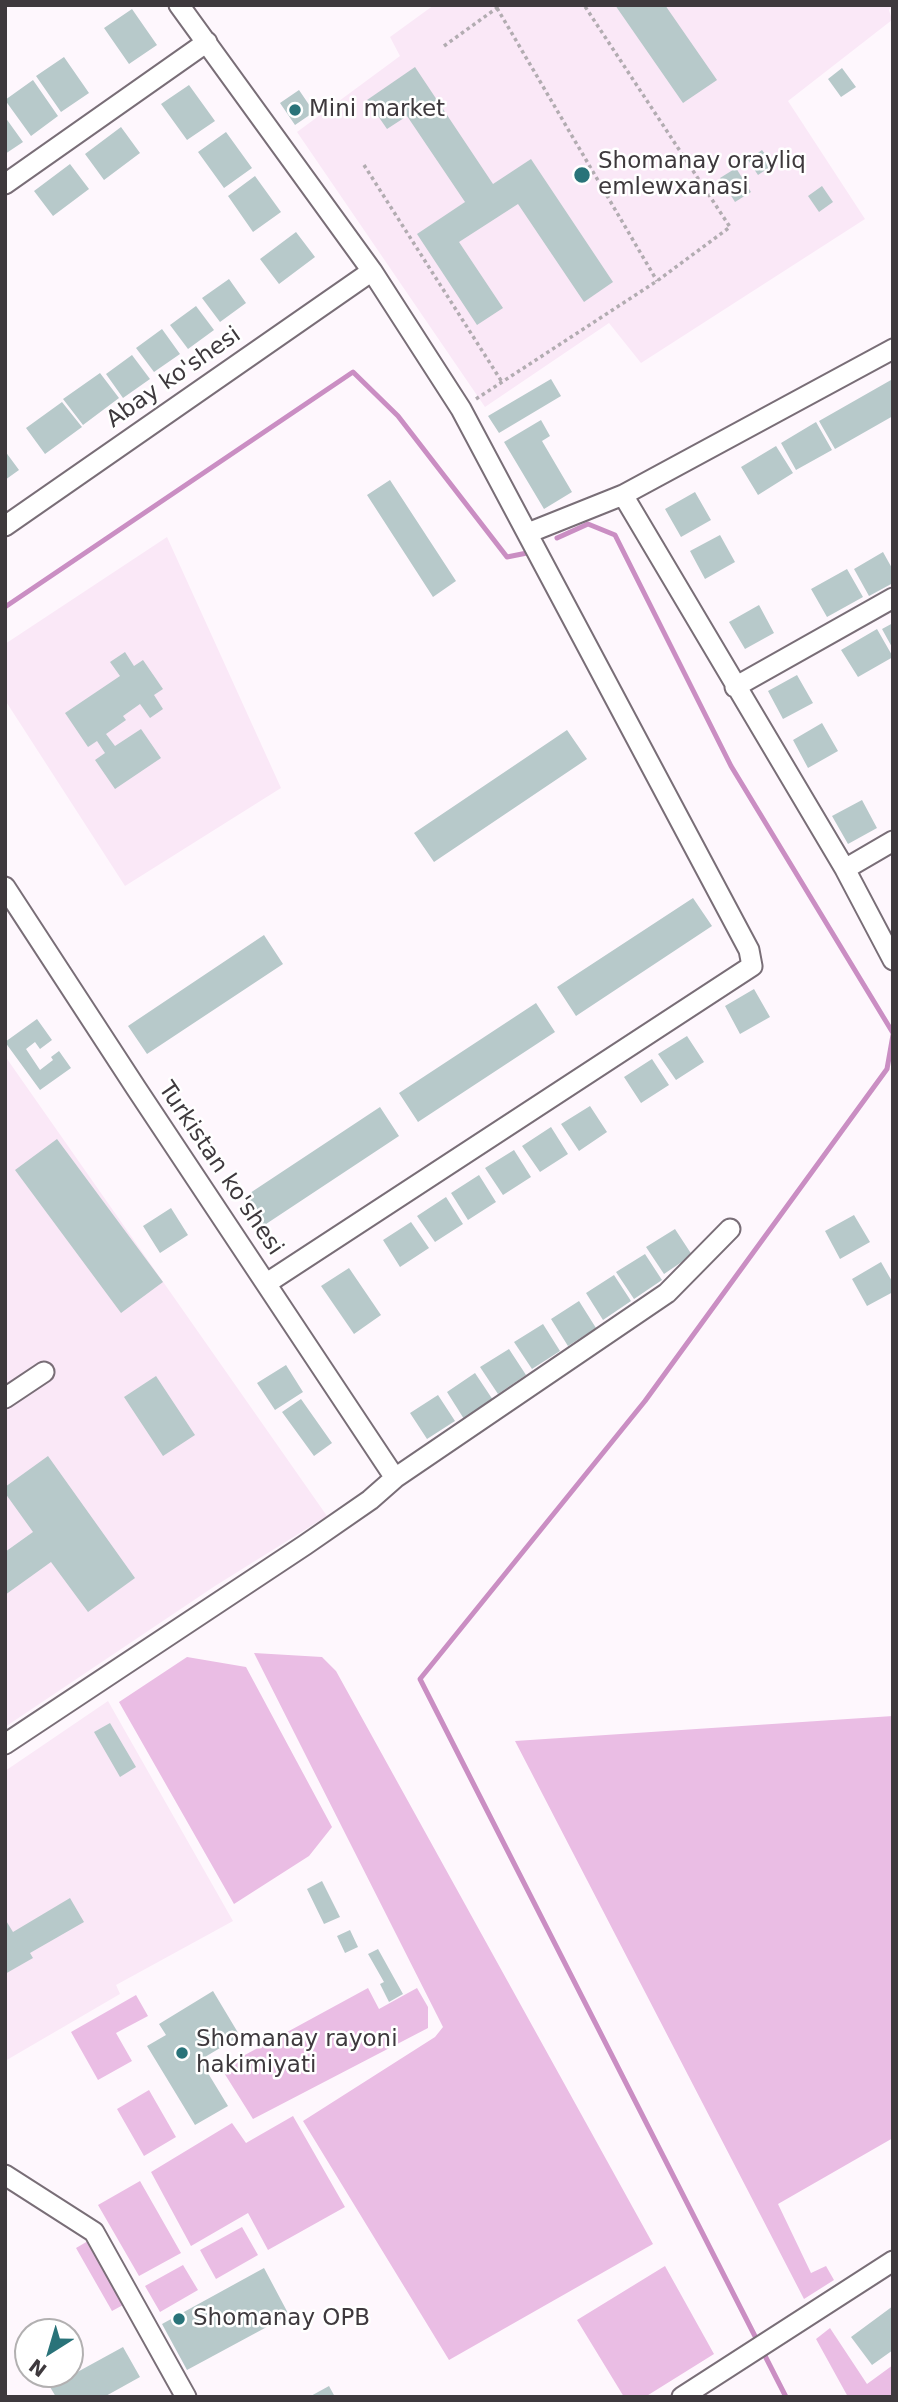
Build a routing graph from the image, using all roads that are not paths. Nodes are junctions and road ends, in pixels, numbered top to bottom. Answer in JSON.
{"nodes":[{"id":1,"x":179,"y":5,"type":"edge"},
{"id":2,"x":207,"y":42,"type":"junction"},
{"id":3,"x":5,"y":184,"type":"edge"},
{"id":4,"x":372,"y":271,"type":"junction"},
{"id":5,"x":893,"y":349,"type":"edge"},
{"id":6,"x":623,"y":495,"type":"junction"},
{"id":7,"x":5,"y":526,"type":"edge"},
{"id":8,"x":528,"y":533,"type":"junction"},
{"id":9,"x":893,"y":598,"type":"edge"},
{"id":10,"x":735,"y":687,"type":"junction"},
{"id":11,"x":893,"y":841,"type":"edge"},
{"id":12,"x":845,"y":869,"type":"junction"},
{"id":13,"x":5,"y":887,"type":"edge"},
{"id":14,"x":893,"y":960,"type":"edge"},
{"id":15,"x":730,"y":1228,"type":"dead end"},
{"id":16,"x":267,"y":1283,"type":"junction"},
{"id":17,"x":44,"y":1372,"type":"dead end"},
{"id":18,"x":5,"y":1398,"type":"edge"},
{"id":19,"x":395,"y":1478,"type":"junction"},
{"id":20,"x":5,"y":1744,"type":"edge"},
{"id":21,"x":5,"y":2175,"type":"edge"},
{"id":22,"x":893,"y":2261,"type":"edge"},
{"id":23,"x":186,"y":2397,"type":"edge"},
{"id":24,"x":682,"y":2397,"type":"edge"}],
"edges":[{"from":1,"to":2,"type":"street"},
{"from":2,"to":3,"type":"street"},
{"from":2,"to":4,"type":"street"},
{"from":4,"to":7,"type":"street","name":"Abay ko'shesi"},
{"from":4,"to":8,"type":"street"},
{"from":5,"to":6,"type":"street"},
{"from":6,"to":8,"type":"street"},
{"from":6,"to":10,"type":"street"},
{"from":8,"to":16,"type":"street"},
{"from":9,"to":10,"type":"street"},
{"from":10,"to":12,"type":"street"},
{"from":11,"to":12,"type":"street"},
{"from":12,"to":14,"type":"street"},
{"from":13,"to":16,"type":"street","name":"Turkistan ko'shesi"},
{"from":15,"to":19,"type":"street"},
{"from":16,"to":19,"type":"street","name":"Turkistan ko'shesi"},
{"from":17,"to":18,"type":"street"},
{"from":19,"to":20,"type":"street"},
{"from":21,"to":23,"type":"street"},
{"from":22,"to":24,"type":"street"}]}
